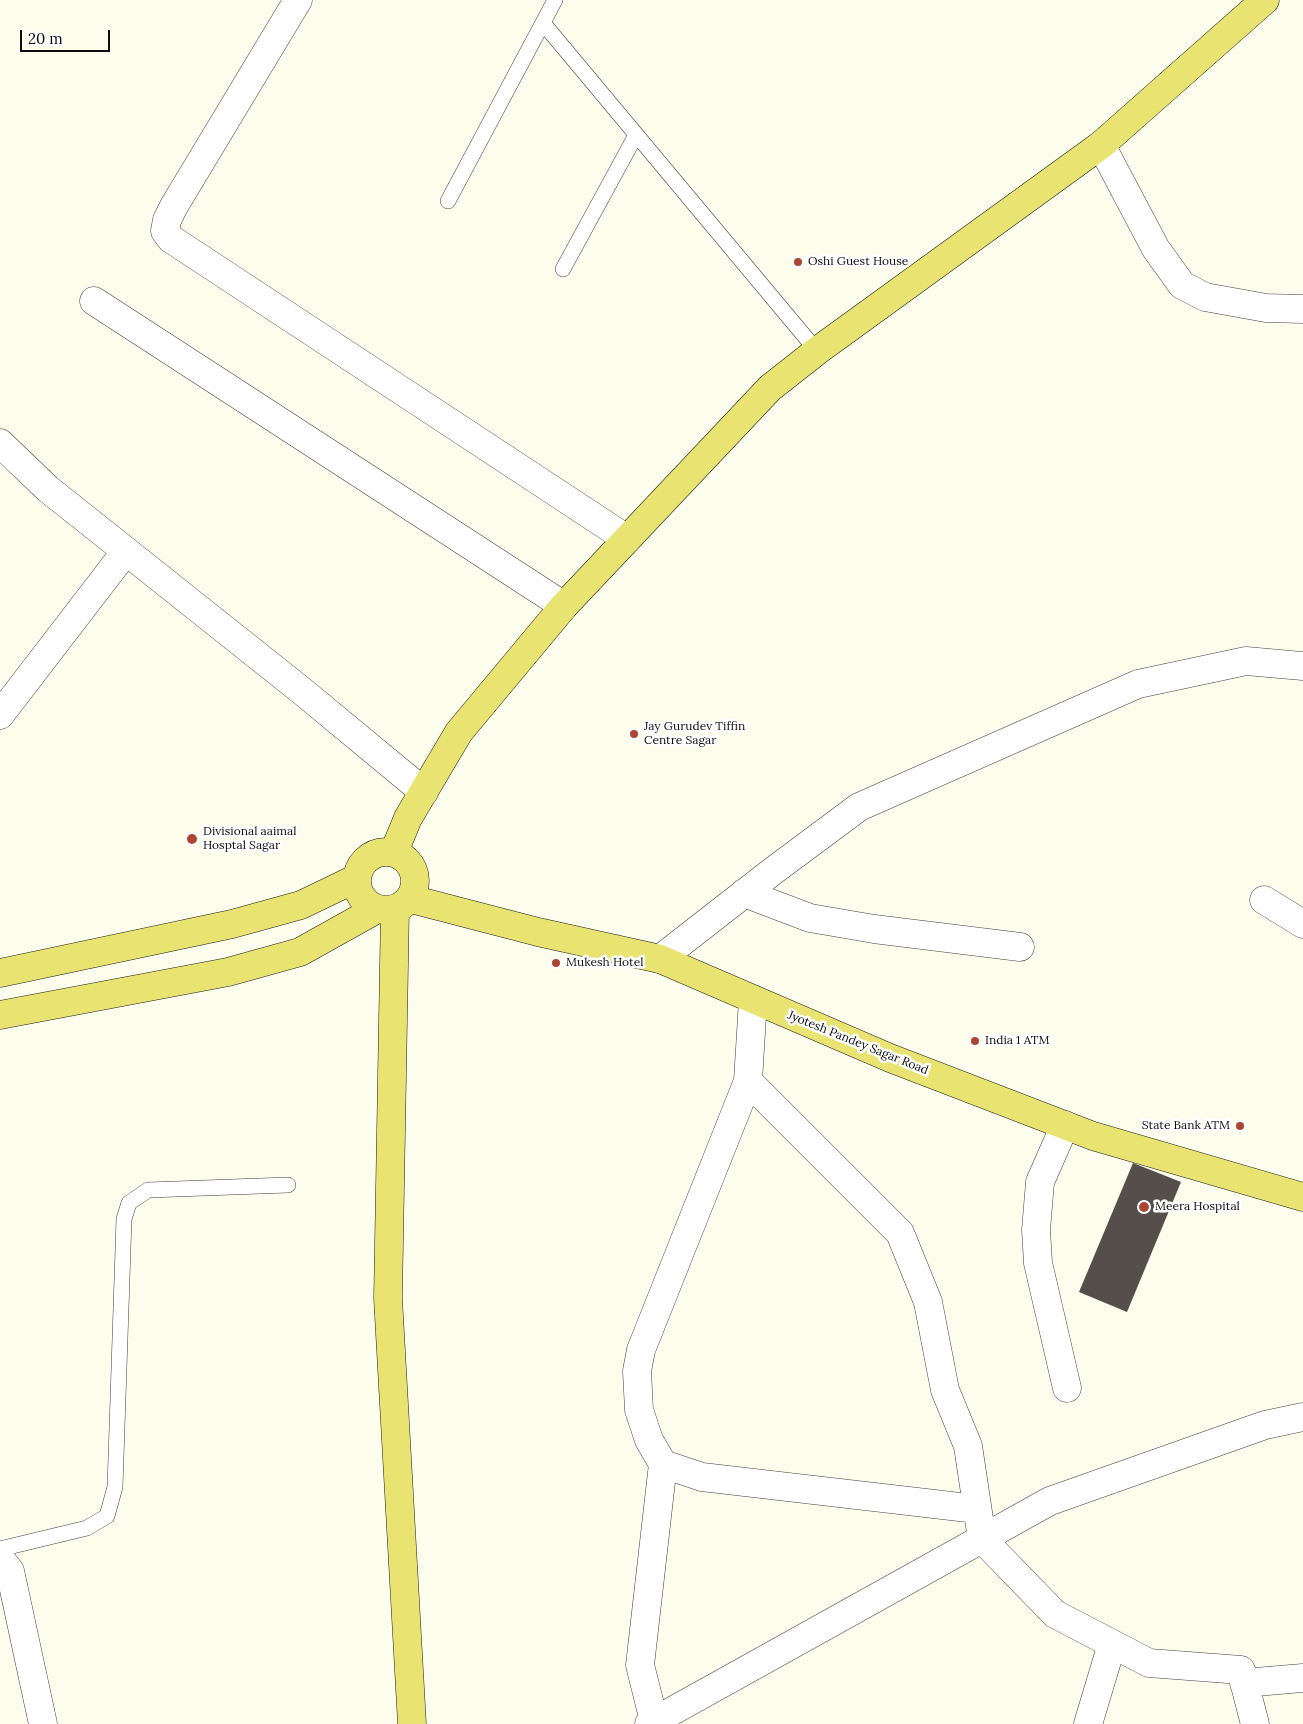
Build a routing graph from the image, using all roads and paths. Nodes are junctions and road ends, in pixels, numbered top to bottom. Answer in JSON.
{"nodes":[{"id":1,"x":298,"y":0,"type":"edge"},
{"id":2,"x":555,"y":0,"type":"edge"},
{"id":3,"x":1265,"y":0,"type":"edge"},
{"id":4,"x":543,"y":24,"type":"junction"},
{"id":5,"x":636,"y":135,"type":"junction"},
{"id":6,"x":1101,"y":146,"type":"junction"},
{"id":7,"x":448,"y":201,"type":"dead end"},
{"id":8,"x":563,"y":269,"type":"dead end"},
{"id":9,"x":94,"y":301,"type":"dead end"},
{"id":10,"x":1303,"y":309,"type":"edge"},
{"id":11,"x":817,"y":351,"type":"junction"},
{"id":12,"x":0,"y":444,"type":"edge"},
{"id":13,"x":627,"y":539,"type":"junction"},
{"id":14,"x":126,"y":551,"type":"junction"},
{"id":15,"x":564,"y":606,"type":"junction"},
{"id":16,"x":1298,"y":662,"type":"edge"},
{"id":17,"x":0,"y":715,"type":"edge"},
{"id":18,"x":424,"y":792,"type":"junction"},
{"id":19,"x":394,"y":852,"type":"junction"},
{"id":20,"x":357,"y":878,"type":"junction"},
{"id":21,"x":744,"y":893,"type":"junction"},
{"id":22,"x":1264,"y":900,"type":"dead end"},
{"id":23,"x":394,"y":906,"type":"junction"},
{"id":24,"x":1303,"y":924,"type":"edge"},
{"id":25,"x":1020,"y":947,"type":"dead end"},
{"id":26,"x":660,"y":960,"type":"junction"},
{"id":27,"x":0,"y":973,"type":"edge"},
{"id":28,"x":753,"y":1000,"type":"junction"},
{"id":29,"x":0,"y":1015,"type":"edge"},
{"id":30,"x":748,"y":1082,"type":"junction"},
{"id":31,"x":1065,"y":1125,"type":"junction"},
{"id":32,"x":288,"y":1186,"type":"dead end"},
{"id":33,"x":1303,"y":1197,"type":"edge"},
{"id":34,"x":1067,"y":1388,"type":"dead end"},
{"id":35,"x":1303,"y":1417,"type":"edge"},
{"id":36,"x":663,"y":1464,"type":"junction"},
{"id":37,"x":977,"y":1509,"type":"junction"},
{"id":38,"x":982,"y":1539,"type":"junction"},
{"id":39,"x":0,"y":1549,"type":"edge"},
{"id":40,"x":0,"y":1558,"type":"edge"},
{"id":41,"x":1112,"y":1644,"type":"junction"},
{"id":42,"x":1303,"y":1678,"type":"edge"},
{"id":43,"x":1244,"y":1682,"type":"junction"},
{"id":44,"x":651,"y":1722,"type":"edge"},
{"id":45,"x":43,"y":1724,"type":"edge"},
{"id":46,"x":412,"y":1724,"type":"edge"},
{"id":47,"x":1088,"y":1724,"type":"edge"},
{"id":48,"x":1255,"y":1724,"type":"edge"}],
"edges":[{"from":1,"to":13,"type":"street"},
{"from":2,"to":4,"type":"lane"},
{"from":3,"to":6,"type":"main road"},
{"from":4,"to":5,"type":"lane"},
{"from":4,"to":7,"type":"lane"},
{"from":5,"to":8,"type":"lane"},
{"from":5,"to":11,"type":"lane"},
{"from":6,"to":10,"type":"street"},
{"from":6,"to":11,"type":"main road"},
{"from":9,"to":15,"type":"street"},
{"from":11,"to":13,"type":"main road"},
{"from":12,"to":14,"type":"street"},
{"from":13,"to":15,"type":"main road"},
{"from":14,"to":17,"type":"street"},
{"from":14,"to":18,"type":"street"},
{"from":15,"to":18,"type":"main road"},
{"from":16,"to":21,"type":"street"},
{"from":18,"to":19,"type":"main road"},
{"from":19,"to":20,"type":"main road"},
{"from":19,"to":23,"type":"main road"},
{"from":20,"to":23,"type":"main road"},
{"from":20,"to":27,"type":"main road"},
{"from":21,"to":25,"type":"street"},
{"from":21,"to":26,"type":"street"},
{"from":22,"to":24,"type":"street"},
{"from":23,"to":26,"type":"main road","name":"Jyotesh Pandey Sagar Road"},
{"from":23,"to":29,"type":"main road"},
{"from":23,"to":46,"type":"main road"},
{"from":26,"to":28,"type":"main road","name":"Jyotesh Pandey Sagar Road"},
{"from":28,"to":30,"type":"street"},
{"from":28,"to":31,"type":"main road","name":"Jyotesh Pandey Sagar Road"},
{"from":30,"to":36,"type":"street"},
{"from":30,"to":37,"type":"street"},
{"from":31,"to":33,"type":"main road","name":"Jyotesh Pandey Sagar Road"},
{"from":31,"to":34,"type":"street"},
{"from":32,"to":39,"type":"lane"},
{"from":35,"to":38,"type":"street"},
{"from":36,"to":37,"type":"street"},
{"from":36,"to":44,"type":"street"},
{"from":37,"to":38,"type":"street"},
{"from":38,"to":41,"type":"street"},
{"from":38,"to":44,"type":"street"},
{"from":40,"to":45,"type":"street"},
{"from":41,"to":43,"type":"street"},
{"from":41,"to":47,"type":"street"},
{"from":42,"to":43,"type":"street"},
{"from":43,"to":48,"type":"street"}]}
